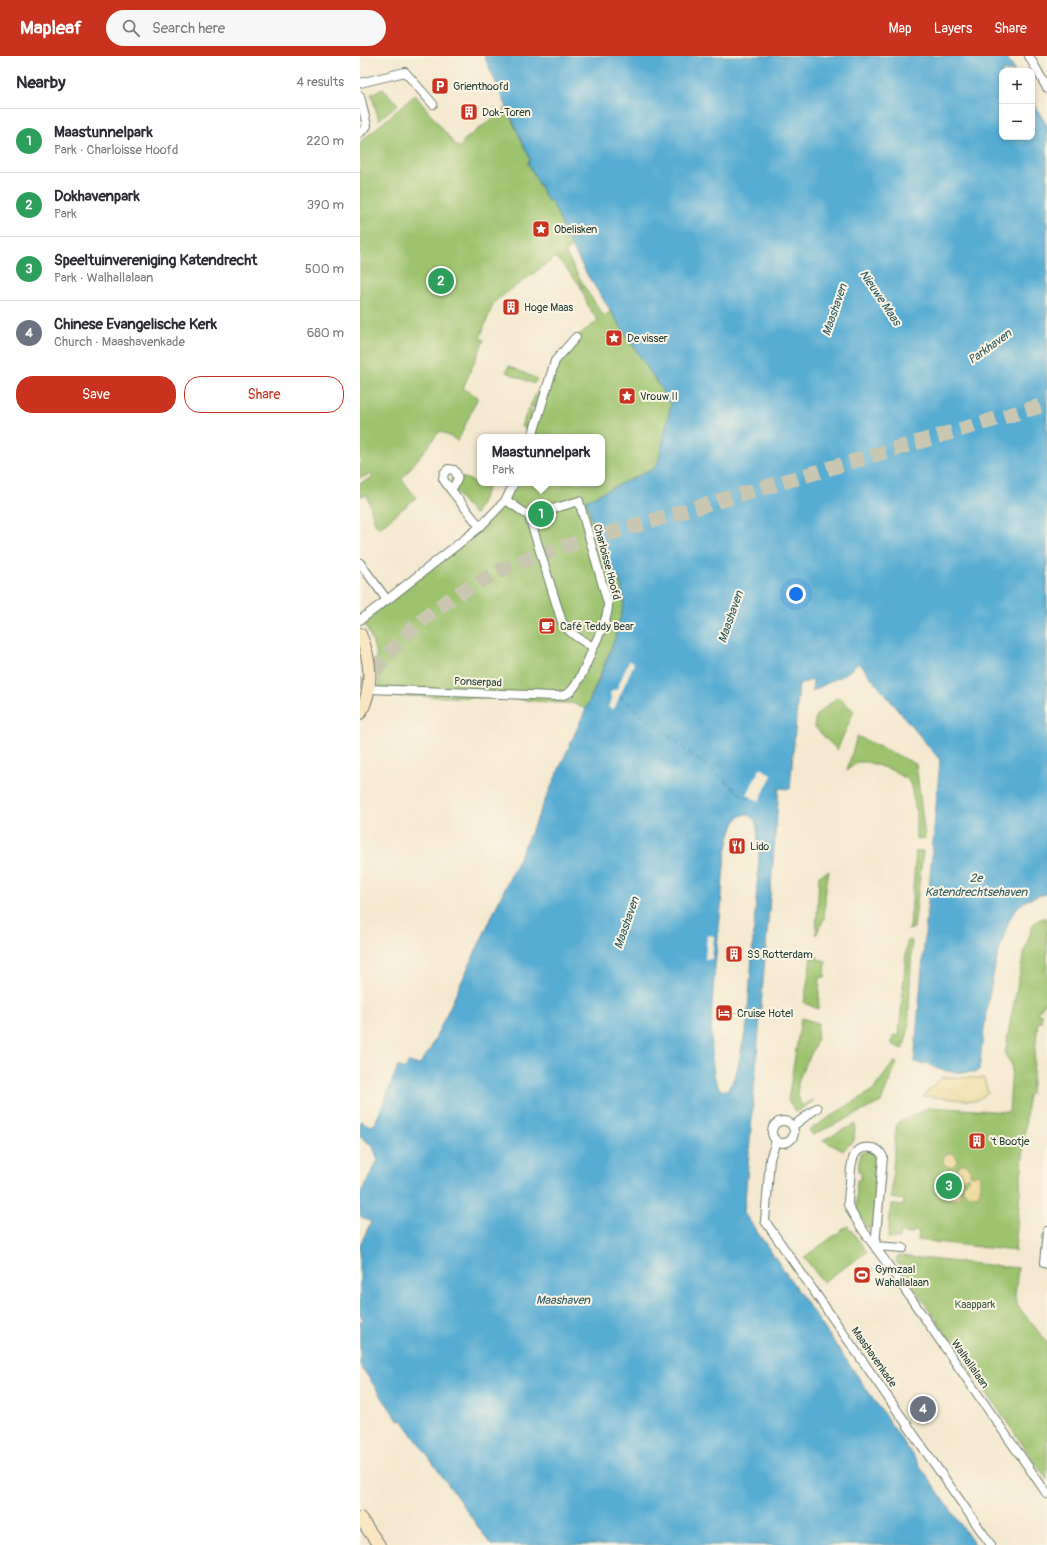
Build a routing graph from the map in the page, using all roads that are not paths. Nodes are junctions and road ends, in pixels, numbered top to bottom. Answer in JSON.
{"nodes":[{"id":1,"x":1029,"y":56,"type":"edge"},
{"id":2,"x":360,"y":83,"type":"edge"},
{"id":3,"x":1047,"y":88,"type":"edge"},
{"id":4,"x":360,"y":96,"type":"edge"},
{"id":5,"x":433,"y":104,"type":"dead end"},
{"id":6,"x":360,"y":133,"type":"edge"},
{"id":7,"x":576,"y":337,"type":"dead end"},
{"id":8,"x":533,"y":434,"type":"edge"},
{"id":9,"x":513,"y":486,"type":"edge"},
{"id":10,"x":451,"y":490,"type":"dead end"},
{"id":11,"x":506,"y":500,"type":"junction"},
{"id":12,"x":529,"y":516,"type":"junction"},
{"id":13,"x":480,"y":527,"type":"junction"},
{"id":14,"x":360,"y":563,"type":"edge"},
{"id":15,"x":387,"y":600,"type":"junction"},
{"id":16,"x":360,"y":620,"type":"edge"},
{"id":17,"x":360,"y":634,"type":"edge"},
{"id":18,"x":593,"y":647,"type":"junction"},
{"id":19,"x":368,"y":689,"type":"junction"},
{"id":20,"x":360,"y":713,"type":"edge"},
{"id":21,"x":818,"y":1108,"type":"dead end"},
{"id":22,"x":793,"y":1126,"type":"junction"},
{"id":23,"x":776,"y":1141,"type":"junction"},
{"id":24,"x":1047,"y":1231,"type":"edge"},
{"id":25,"x":874,"y":1246,"type":"junction"},
{"id":26,"x":903,"y":1248,"type":"dead end"},
{"id":27,"x":1046,"y":1264,"type":"edge"},
{"id":28,"x":1047,"y":1494,"type":"edge"},
{"id":29,"x":360,"y":1518,"type":"edge"},
{"id":30,"x":360,"y":1530,"type":"edge"},
{"id":31,"x":371,"y":1545,"type":"edge"},
{"id":32,"x":379,"y":1545,"type":"edge"},
{"id":33,"x":991,"y":1545,"type":"edge"}],
"edges":[{"from":1,"to":3,"type":"street"},
{"from":2,"to":5,"type":"street"},
{"from":4,"to":6,"type":"street"},
{"from":7,"to":8,"type":"street"},
{"from":9,"to":11,"type":"street"},
{"from":10,"to":13,"type":"street"},
{"from":11,"to":12,"type":"street"},
{"from":11,"to":13,"type":"street"},
{"from":12,"to":18,"type":"street"},
{"from":12,"to":18,"type":"street","name":"Charloisse Hoofd"},
{"from":13,"to":15,"type":"street"},
{"from":14,"to":15,"type":"street"},
{"from":15,"to":16,"type":"street"},
{"from":17,"to":19,"type":"main road"},
{"from":18,"to":19,"type":"street","name":"Ponserpad"},
{"from":19,"to":20,"type":"main road"},
{"from":21,"to":22,"type":"street"},
{"from":22,"to":23,"type":"street"},
{"from":22,"to":23,"type":"street"},
{"from":23,"to":33,"type":"street","name":"Maashavenkade"},
{"from":24,"to":27,"type":"street"},
{"from":25,"to":25,"type":"street","name":"Walhallalaan"},
{"from":25,"to":26,"type":"street"},
{"from":25,"to":28,"type":"street","name":"Walhallalaan"},
{"from":29,"to":32,"type":"main road"},
{"from":30,"to":31,"type":"main road"}]}
